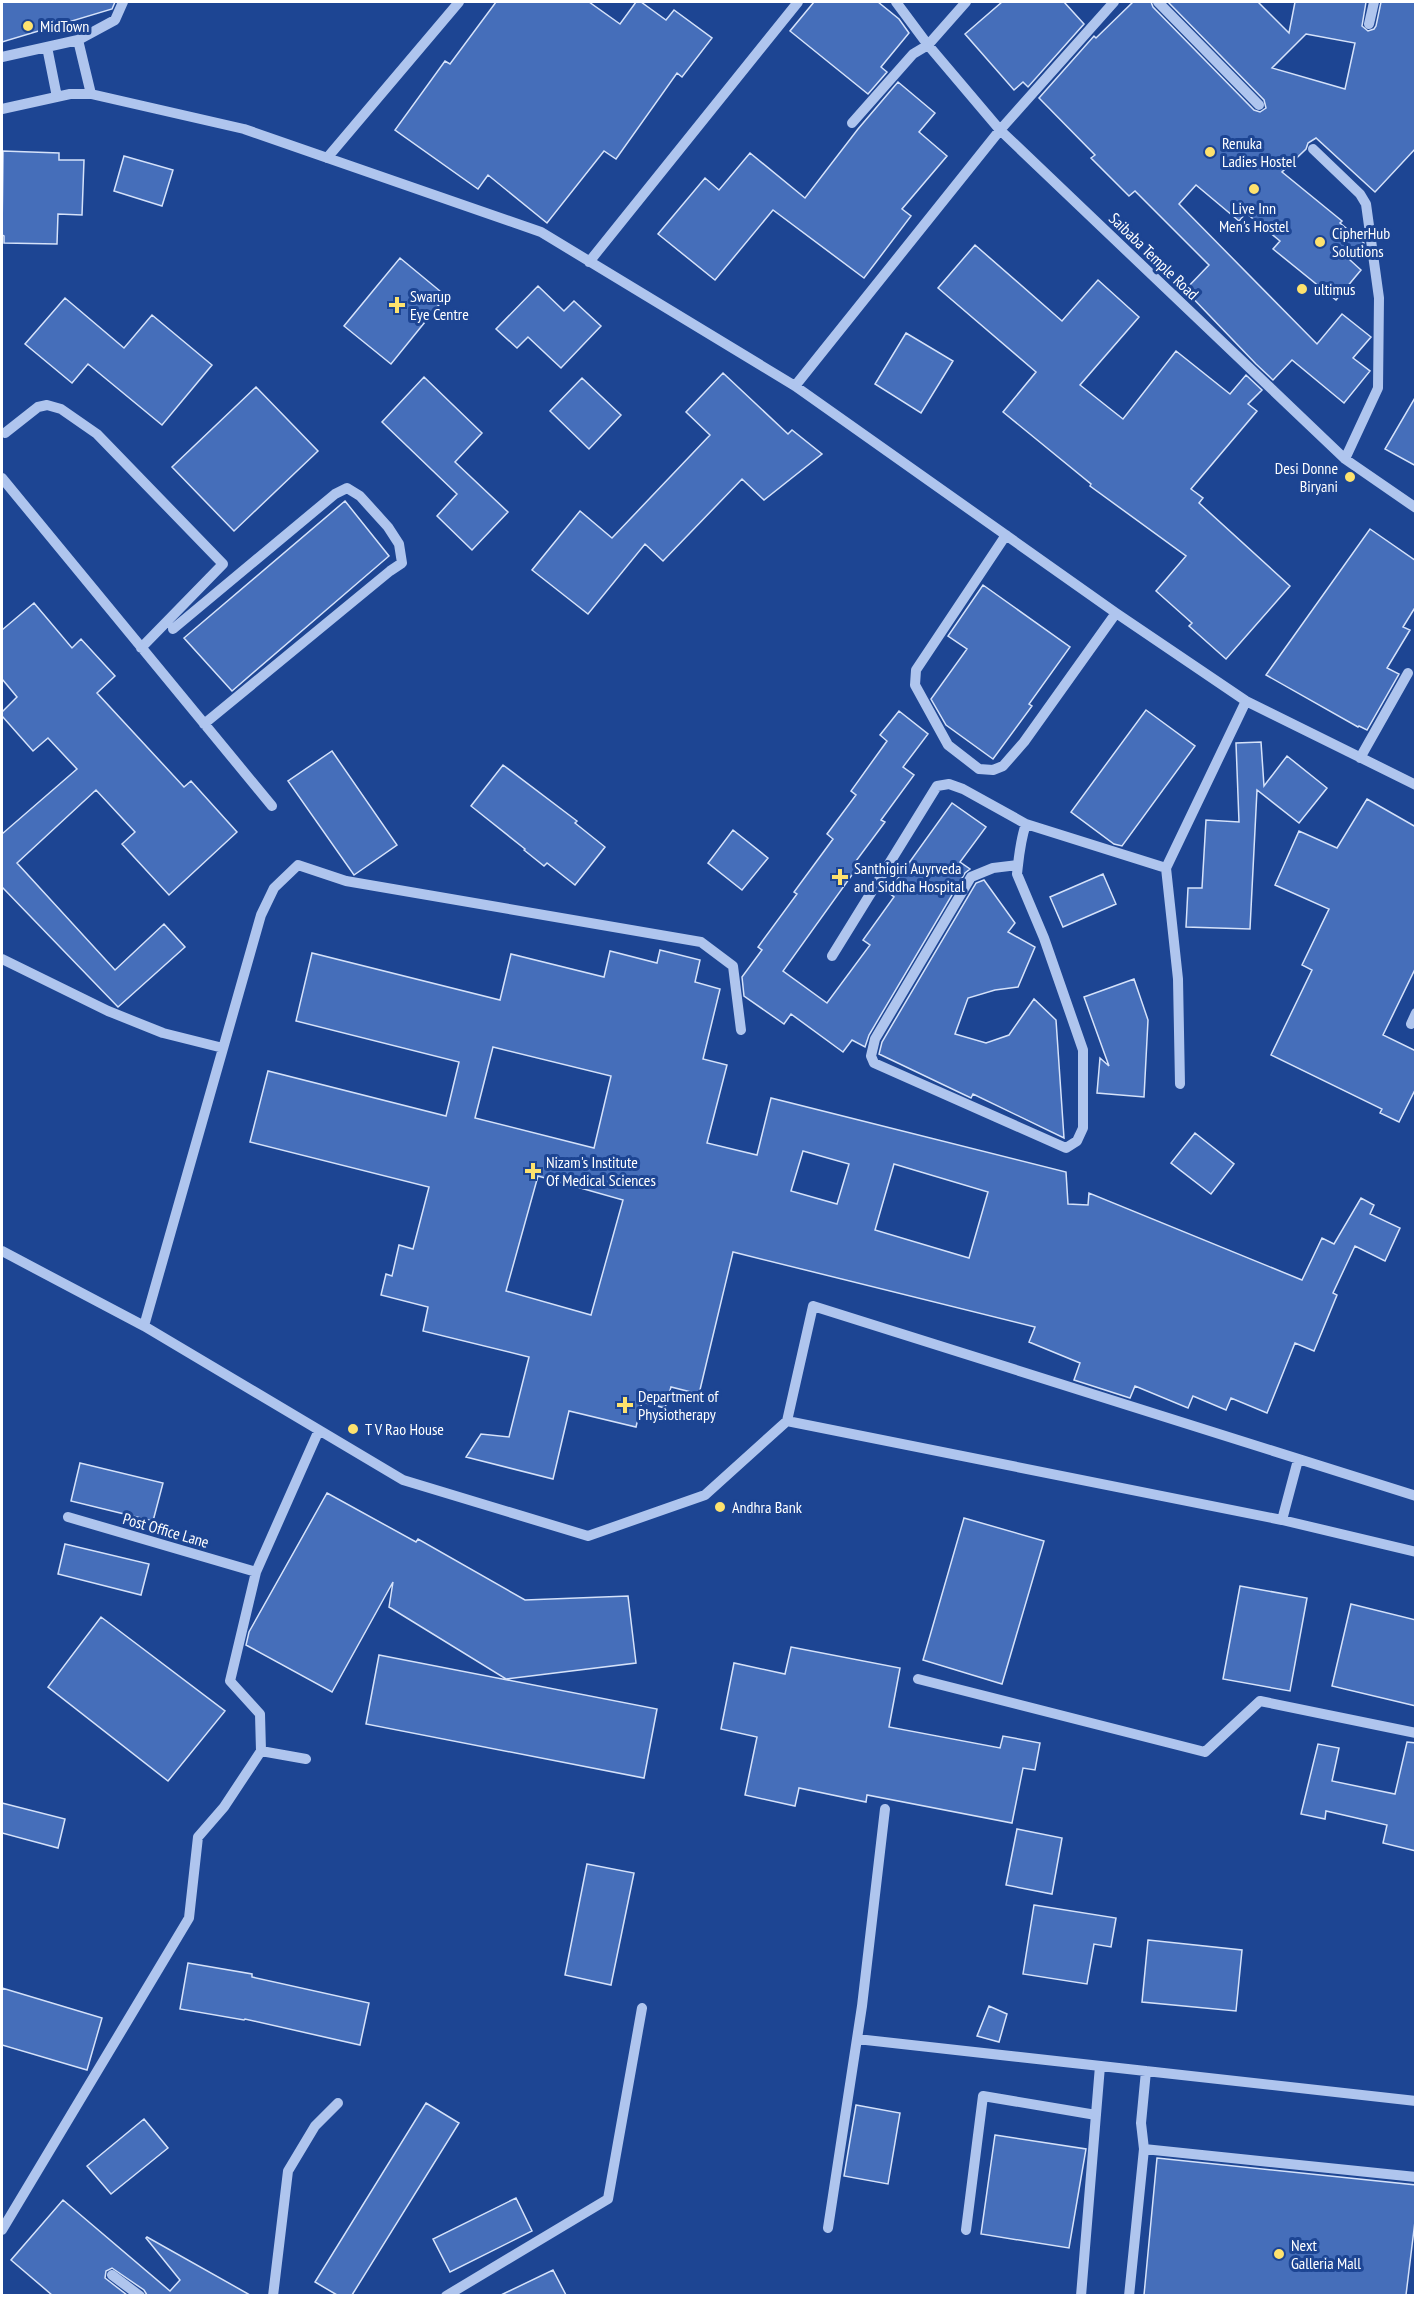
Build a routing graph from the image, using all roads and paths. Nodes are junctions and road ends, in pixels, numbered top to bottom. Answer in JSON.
{"nodes":[{"id":1,"x":123,"y":2,"type":"edge"},
{"id":2,"x":459,"y":2,"type":"edge"},
{"id":3,"x":798,"y":2,"type":"edge"},
{"id":4,"x":896,"y":2,"type":"edge"},
{"id":5,"x":966,"y":2,"type":"edge"},
{"id":6,"x":1114,"y":2,"type":"edge"},
{"id":7,"x":1158,"y":2,"type":"edge"},
{"id":8,"x":1374,"y":2,"type":"edge"},
{"id":9,"x":1369,"y":24,"type":"dead end"},
{"id":10,"x":78,"y":40,"type":"junction"},
{"id":11,"x":928,"y":45,"type":"junction"},
{"id":12,"x":47,"y":47,"type":"junction"},
{"id":13,"x":2,"y":57,"type":"edge"},
{"id":14,"x":91,"y":94,"type":"junction"},
{"id":15,"x":57,"y":97,"type":"junction"},
{"id":16,"x":1259,"y":105,"type":"dead end"},
{"id":17,"x":2,"y":109,"type":"edge"},
{"id":18,"x":852,"y":123,"type":"dead end"},
{"id":19,"x":1000,"y":130,"type":"junction"},
{"id":20,"x":1313,"y":149,"type":"dead end"},
{"id":21,"x":327,"y":158,"type":"junction"},
{"id":22,"x":589,"y":261,"type":"junction"},
{"id":23,"x":795,"y":386,"type":"junction"},
{"id":24,"x":5,"y":433,"type":"dead end"},
{"id":25,"x":1345,"y":459,"type":"junction"},
{"id":26,"x":2,"y":478,"type":"edge"},
{"id":27,"x":1416,"y":508,"type":"edge"},
{"id":28,"x":1006,"y":535,"type":"junction"},
{"id":29,"x":1116,"y":613,"type":"junction"},
{"id":30,"x":174,"y":629,"type":"dead end"},
{"id":31,"x":141,"y":648,"type":"junction"},
{"id":32,"x":1408,"y":673,"type":"dead end"},
{"id":33,"x":1246,"y":701,"type":"junction"},
{"id":34,"x":204,"y":724,"type":"junction"},
{"id":35,"x":1360,"y":758,"type":"junction"},
{"id":36,"x":1416,"y":785,"type":"edge"},
{"id":37,"x":272,"y":806,"type":"dead end"},
{"id":38,"x":1026,"y":824,"type":"junction"},
{"id":39,"x":1018,"y":865,"type":"junction"},
{"id":40,"x":1166,"y":868,"type":"junction"},
{"id":41,"x":832,"y":956,"type":"dead end"},
{"id":42,"x":2,"y":959,"type":"edge"},
{"id":43,"x":741,"y":1030,"type":"dead end"},
{"id":44,"x":223,"y":1048,"type":"junction"},
{"id":45,"x":1180,"y":1084,"type":"dead end"},
{"id":46,"x":2,"y":1251,"type":"edge"},
{"id":47,"x":144,"y":1326,"type":"junction"},
{"id":48,"x":787,"y":1421,"type":"junction"},
{"id":49,"x":319,"y":1430,"type":"junction"},
{"id":50,"x":1298,"y":1460,"type":"junction"},
{"id":51,"x":1416,"y":1496,"type":"edge"},
{"id":52,"x":68,"y":1517,"type":"dead end"},
{"id":53,"x":1282,"y":1520,"type":"junction"},
{"id":54,"x":1416,"y":1552,"type":"edge"},
{"id":55,"x":256,"y":1572,"type":"junction"},
{"id":56,"x":918,"y":1679,"type":"dead end"},
{"id":57,"x":1416,"y":1733,"type":"edge"},
{"id":58,"x":261,"y":1751,"type":"junction"},
{"id":59,"x":306,"y":1760,"type":"dead end"},
{"id":60,"x":885,"y":1809,"type":"dead end"},
{"id":61,"x":642,"y":2008,"type":"dead end"},
{"id":62,"x":857,"y":2039,"type":"junction"},
{"id":63,"x":1100,"y":2066,"type":"junction"},
{"id":64,"x":1146,"y":2071,"type":"junction"},
{"id":65,"x":1416,"y":2101,"type":"edge"},
{"id":66,"x":338,"y":2103,"type":"dead end"},
{"id":67,"x":1096,"y":2115,"type":"junction"},
{"id":68,"x":1144,"y":2149,"type":"junction"},
{"id":69,"x":1416,"y":2177,"type":"edge"},
{"id":70,"x":828,"y":2228,"type":"dead end"},
{"id":71,"x":2,"y":2230,"type":"edge"},
{"id":72,"x":966,"y":2230,"type":"dead end"},
{"id":73,"x":112,"y":2275,"type":"dead end"},
{"id":74,"x":140,"y":2295,"type":"edge"},
{"id":75,"x":273,"y":2295,"type":"edge"},
{"id":76,"x":446,"y":2295,"type":"edge"},
{"id":77,"x":1081,"y":2295,"type":"edge"},
{"id":78,"x":1129,"y":2295,"type":"edge"}],
"edges":[{"from":1,"to":10,"type":"street"},
{"from":2,"to":21,"type":"street"},
{"from":3,"to":22,"type":"street"},
{"from":4,"to":11,"type":"street","name":"Saibaba Temple Road"},
{"from":5,"to":11,"type":"street"},
{"from":6,"to":19,"type":"street"},
{"from":7,"to":16,"type":"street"},
{"from":8,"to":9,"type":"street"},
{"from":10,"to":12,"type":"street"},
{"from":10,"to":14,"type":"street"},
{"from":11,"to":18,"type":"street"},
{"from":11,"to":19,"type":"street","name":"Saibaba Temple Road"},
{"from":12,"to":13,"type":"street"},
{"from":12,"to":15,"type":"street"},
{"from":14,"to":15,"type":"street"},
{"from":14,"to":21,"type":"street"},
{"from":15,"to":17,"type":"street"},
{"from":19,"to":23,"type":"street"},
{"from":19,"to":25,"type":"street","name":"Saibaba Temple Road"},
{"from":20,"to":25,"type":"street"},
{"from":21,"to":22,"type":"street"},
{"from":22,"to":23,"type":"street"},
{"from":23,"to":28,"type":"street"},
{"from":24,"to":31,"type":"street"},
{"from":25,"to":27,"type":"street","name":"Saibaba Temple Road"},
{"from":26,"to":31,"type":"street"},
{"from":28,"to":29,"type":"street"},
{"from":28,"to":29,"type":"street"},
{"from":29,"to":33,"type":"street"},
{"from":30,"to":34,"type":"street"},
{"from":31,"to":34,"type":"street"},
{"from":32,"to":35,"type":"street"},
{"from":33,"to":35,"type":"street"},
{"from":33,"to":40,"type":"street"},
{"from":34,"to":37,"type":"street"},
{"from":35,"to":36,"type":"street"},
{"from":38,"to":39,"type":"street"},
{"from":38,"to":40,"type":"street"},
{"from":38,"to":41,"type":"street"},
{"from":39,"to":39,"type":"street"},
{"from":40,"to":45,"type":"street"},
{"from":42,"to":44,"type":"street"},
{"from":43,"to":44,"type":"street"},
{"from":44,"to":47,"type":"street"},
{"from":46,"to":47,"type":"street"},
{"from":47,"to":49,"type":"street"},
{"from":48,"to":49,"type":"street"},
{"from":48,"to":50,"type":"street"},
{"from":48,"to":53,"type":"street"},
{"from":49,"to":55,"type":"street"},
{"from":50,"to":51,"type":"street"},
{"from":50,"to":53,"type":"street"},
{"from":52,"to":55,"type":"street","name":"Post Office Lane"},
{"from":53,"to":54,"type":"street"},
{"from":55,"to":58,"type":"street"},
{"from":56,"to":57,"type":"street"},
{"from":58,"to":59,"type":"street"},
{"from":58,"to":71,"type":"street"},
{"from":60,"to":62,"type":"street"},
{"from":61,"to":76,"type":"street"},
{"from":62,"to":63,"type":"street"},
{"from":62,"to":70,"type":"street"},
{"from":63,"to":64,"type":"street"},
{"from":63,"to":67,"type":"street"},
{"from":64,"to":65,"type":"street"},
{"from":64,"to":68,"type":"street"},
{"from":66,"to":75,"type":"street"},
{"from":67,"to":72,"type":"street"},
{"from":67,"to":77,"type":"street"},
{"from":68,"to":69,"type":"street"},
{"from":68,"to":78,"type":"street"},
{"from":73,"to":74,"type":"street"}]}
